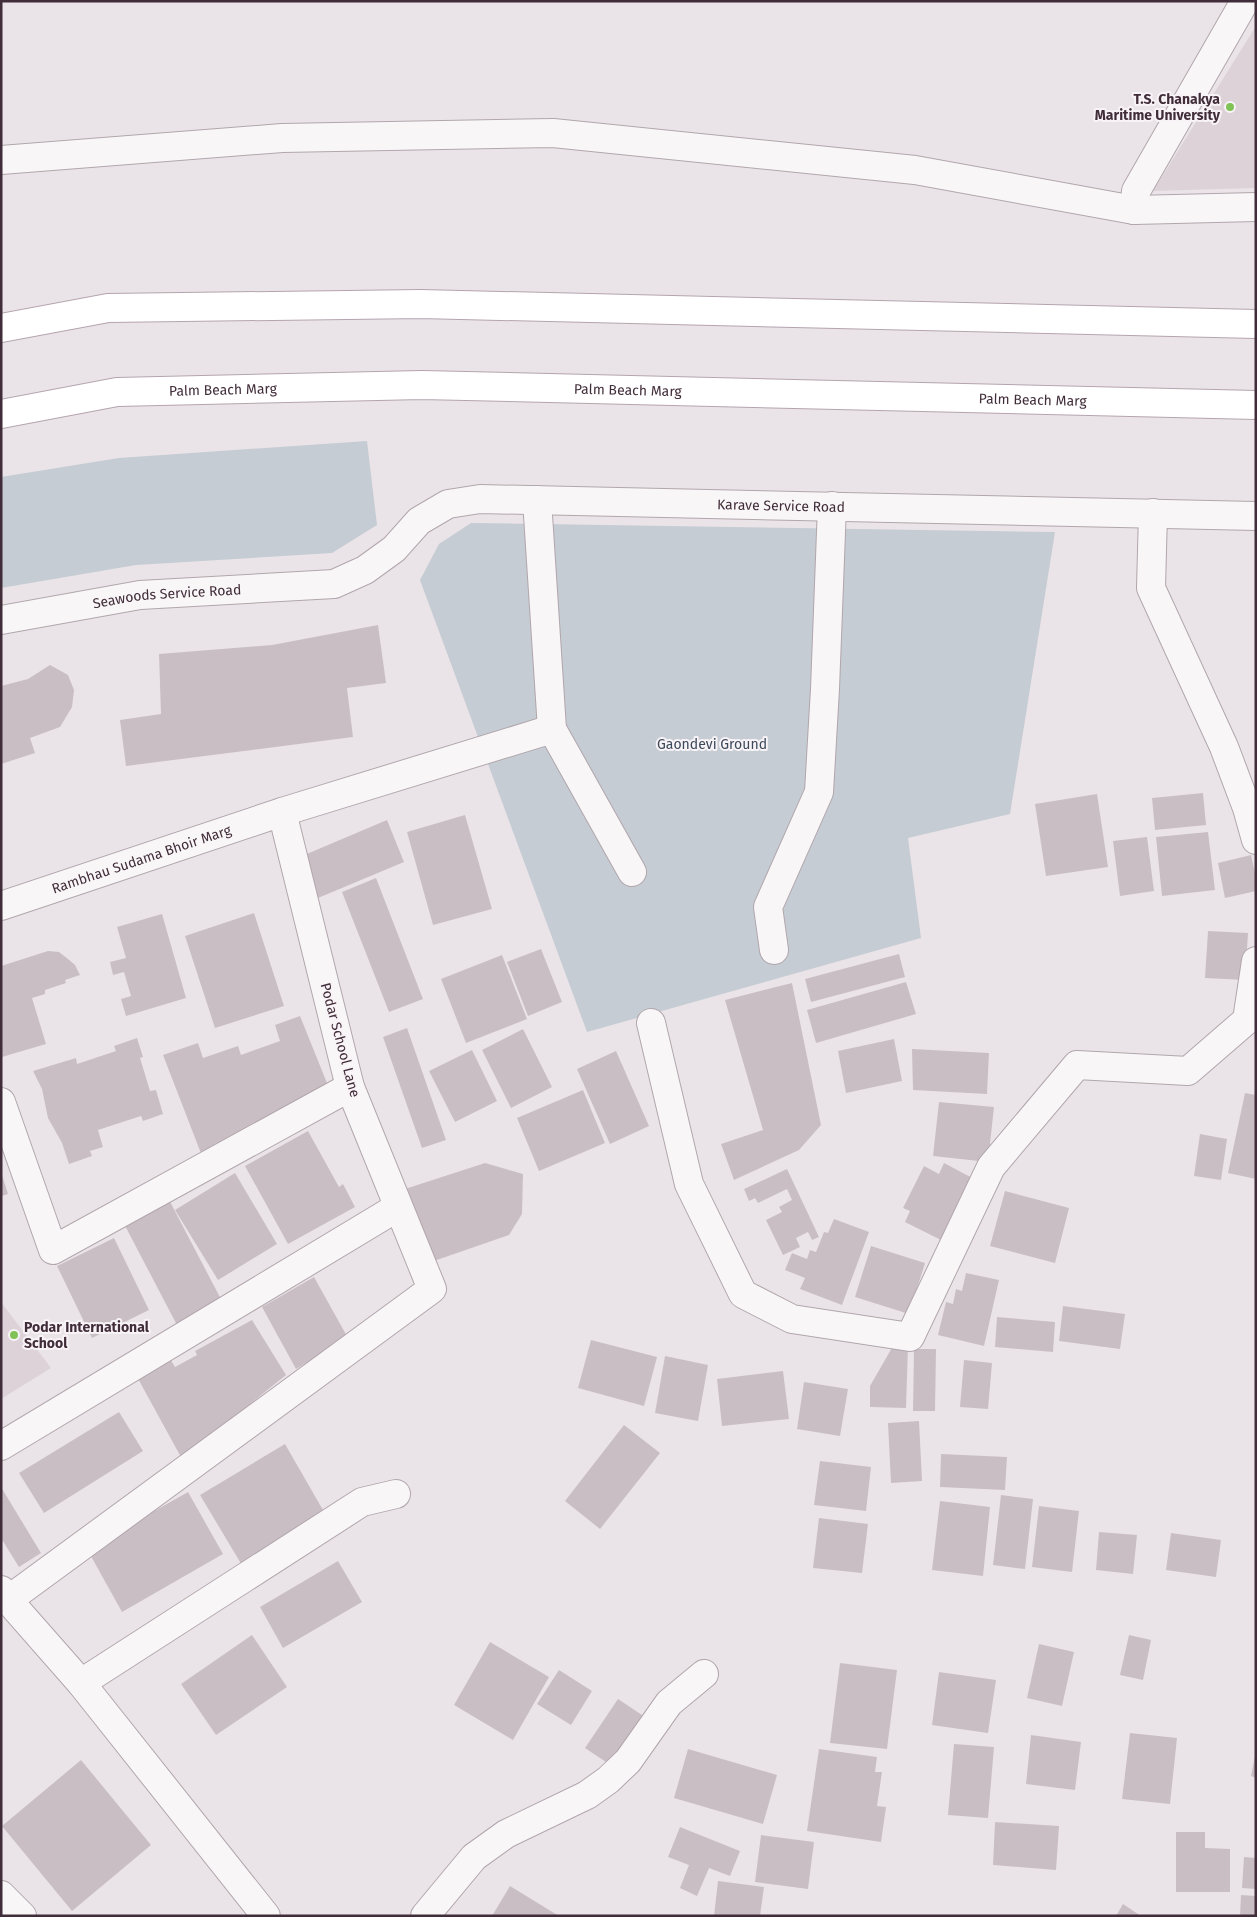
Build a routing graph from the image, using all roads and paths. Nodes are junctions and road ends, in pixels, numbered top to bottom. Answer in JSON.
{"nodes":[{"id":1,"x":1245,"y":1,"type":"edge"},
{"id":2,"x":1,"y":160,"type":"edge"},
{"id":3,"x":1256,"y":207,"type":"edge"},
{"id":4,"x":1134,"y":210,"type":"junction"},
{"id":5,"x":1256,"y":324,"type":"edge"},
{"id":6,"x":1,"y":328,"type":"edge"},
{"id":7,"x":1256,"y":405,"type":"edge"},
{"id":8,"x":1,"y":414,"type":"edge"},
{"id":9,"x":538,"y":500,"type":"junction"},
{"id":10,"x":832,"y":506,"type":"junction"},
{"id":11,"x":1153,"y":513,"type":"junction"},
{"id":12,"x":1256,"y":516,"type":"edge"},
{"id":13,"x":334,"y":584,"type":"joint"},
{"id":14,"x":1,"y":620,"type":"edge"},
{"id":15,"x":552,"y":729,"type":"junction"},
{"id":16,"x":282,"y":812,"type":"junction"},
{"id":17,"x":1256,"y":840,"type":"edge"},
{"id":18,"x":632,"y":872,"type":"dead end"},
{"id":19,"x":1,"y":906,"type":"edge"},
{"id":20,"x":774,"y":950,"type":"dead end"},
{"id":21,"x":1256,"y":961,"type":"edge"},
{"id":22,"x":1254,"y":1000,"type":"edge"},
{"id":23,"x":651,"y":1023,"type":"dead end"},
{"id":24,"x":350,"y":1087,"type":"junction"},
{"id":25,"x":1,"y":1102,"type":"edge"},
{"id":26,"x":398,"y":1207,"type":"junction"},
{"id":27,"x":1,"y":1446,"type":"edge"},
{"id":28,"x":396,"y":1494,"type":"dead end"},
{"id":29,"x":5,"y":1595,"type":"edge"},
{"id":30,"x":704,"y":1674,"type":"dead end"},
{"id":31,"x":81,"y":1683,"type":"junction"},
{"id":32,"x":1,"y":1895,"type":"edge"},
{"id":33,"x":22,"y":1916,"type":"edge"},
{"id":34,"x":266,"y":1916,"type":"edge"},
{"id":35,"x":425,"y":1916,"type":"edge"}],
"edges":[{"from":1,"to":4,"type":"street"},
{"from":2,"to":4,"type":"street"},
{"from":3,"to":4,"type":"street"},
{"from":5,"to":6,"type":"main road"},
{"from":7,"to":8,"type":"main road","name":"Palm Beach Marg"},
{"from":9,"to":10,"type":"street","name":"Karave Service Road"},
{"from":9,"to":13,"type":"street","name":"Karave Service Road"},
{"from":9,"to":15,"type":"street"},
{"from":10,"to":11,"type":"street","name":"Karave Service Road"},
{"from":10,"to":20,"type":"street"},
{"from":11,"to":12,"type":"street","name":"Karave Service Road"},
{"from":11,"to":17,"type":"street"},
{"from":13,"to":14,"type":"street","name":"Seawoods Service Road"},
{"from":15,"to":16,"type":"street","name":"Rambhau Sudama Bhoir Marg"},
{"from":15,"to":18,"type":"street"},
{"from":16,"to":19,"type":"street","name":"Rambhau Sudama Bhoir Marg"},
{"from":16,"to":24,"type":"street","name":"Podar School Lane"},
{"from":21,"to":22,"type":"street"},
{"from":22,"to":23,"type":"street"},
{"from":24,"to":25,"type":"street"},
{"from":24,"to":26,"type":"street","name":"Podar School Lane"},
{"from":26,"to":27,"type":"street"},
{"from":26,"to":29,"type":"street","name":"Podar School Lane"},
{"from":28,"to":31,"type":"street"},
{"from":29,"to":31,"type":"street"},
{"from":30,"to":35,"type":"street"},
{"from":31,"to":34,"type":"street"},
{"from":32,"to":33,"type":"street"}]}
